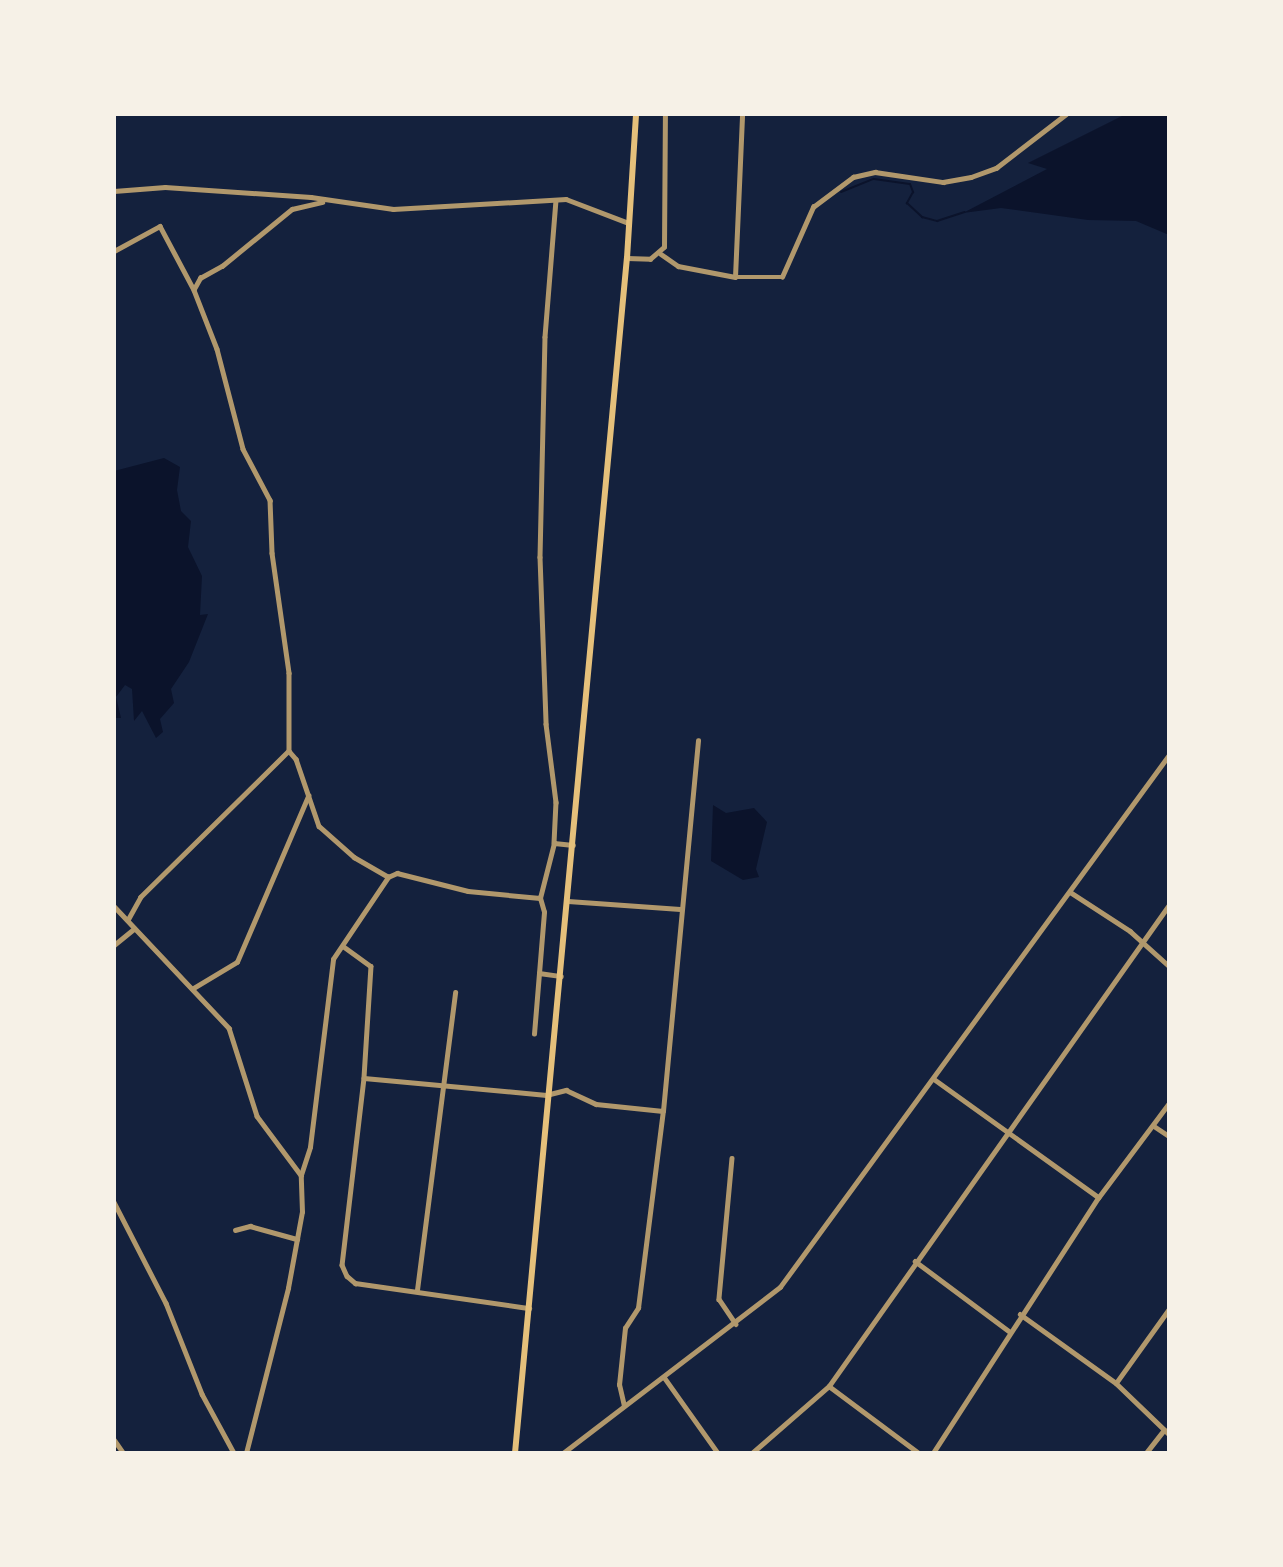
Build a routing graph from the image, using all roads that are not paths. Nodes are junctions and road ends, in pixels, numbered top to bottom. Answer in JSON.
{"nodes":[{"id":1,"x":636,"y":114,"type":"edge"},
{"id":2,"x":665,"y":114,"type":"edge"},
{"id":3,"x":742,"y":114,"type":"edge"},
{"id":4,"x":1066,"y":114,"type":"edge"},
{"id":5,"x":114,"y":191,"type":"edge"},
{"id":6,"x":556,"y":200,"type":"junction"},
{"id":7,"x":323,"y":202,"type":"junction"},
{"id":8,"x":629,"y":223,"type":"junction"},
{"id":9,"x":114,"y":251,"type":"edge"},
{"id":10,"x":661,"y":254,"type":"junction"},
{"id":11,"x":627,"y":258,"type":"junction"},
{"id":12,"x":735,"y":277,"type":"junction"},
{"id":13,"x":194,"y":290,"type":"junction"},
{"id":14,"x":698,"y":741,"type":"dead end"},
{"id":15,"x":289,"y":751,"type":"junction"},
{"id":16,"x":1169,"y":755,"type":"edge"},
{"id":17,"x":308,"y":796,"type":"junction"},
{"id":18,"x":554,"y":844,"type":"junction"},
{"id":19,"x":574,"y":845,"type":"junction"},
{"id":20,"x":388,"y":877,"type":"junction"},
{"id":21,"x":1070,"y":892,"type":"junction"},
{"id":22,"x":540,"y":898,"type":"junction"},
{"id":23,"x":568,"y":901,"type":"junction"},
{"id":24,"x":114,"y":905,"type":"edge"},
{"id":25,"x":1169,"y":905,"type":"edge"},
{"id":26,"x":680,"y":909,"type":"junction"},
{"id":27,"x":128,"y":920,"type":"junction"},
{"id":28,"x":134,"y":929,"type":"junction"},
{"id":29,"x":1143,"y":942,"type":"junction"},
{"id":30,"x":114,"y":945,"type":"edge"},
{"id":31,"x":344,"y":946,"type":"junction"},
{"id":32,"x":1169,"y":966,"type":"edge"},
{"id":33,"x":539,"y":973,"type":"junction"},
{"id":34,"x":562,"y":976,"type":"junction"},
{"id":35,"x":192,"y":989,"type":"junction"},
{"id":36,"x":455,"y":992,"type":"dead end"},
{"id":37,"x":534,"y":1034,"type":"dead end"},
{"id":38,"x":364,"y":1078,"type":"junction"},
{"id":39,"x":934,"y":1079,"type":"junction"},
{"id":40,"x":445,"y":1087,"type":"junction"},
{"id":41,"x":546,"y":1095,"type":"junction"},
{"id":42,"x":1169,"y":1103,"type":"edge"},
{"id":43,"x":663,"y":1111,"type":"junction"},
{"id":44,"x":1154,"y":1126,"type":"junction"},
{"id":45,"x":1010,"y":1132,"type":"junction"},
{"id":46,"x":1169,"y":1136,"type":"edge"},
{"id":47,"x":732,"y":1158,"type":"dead end"},
{"id":48,"x":301,"y":1175,"type":"junction"},
{"id":49,"x":1098,"y":1198,"type":"junction"},
{"id":50,"x":114,"y":1202,"type":"edge"},
{"id":51,"x":235,"y":1230,"type":"dead end"},
{"id":52,"x":297,"y":1239,"type":"junction"},
{"id":53,"x":915,"y":1261,"type":"junction"},
{"id":54,"x":417,"y":1290,"type":"junction"},
{"id":55,"x":530,"y":1308,"type":"junction"},
{"id":56,"x":1169,"y":1310,"type":"edge"},
{"id":57,"x":1020,"y":1314,"type":"junction"},
{"id":58,"x":736,"y":1324,"type":"junction"},
{"id":59,"x":1009,"y":1331,"type":"junction"},
{"id":60,"x":664,"y":1377,"type":"junction"},
{"id":61,"x":1116,"y":1383,"type":"junction"},
{"id":62,"x":829,"y":1386,"type":"junction"},
{"id":63,"x":624,"y":1406,"type":"junction"},
{"id":64,"x":1167,"y":1432,"type":"edge"},
{"id":65,"x":114,"y":1440,"type":"edge"},
{"id":66,"x":122,"y":1453,"type":"edge"},
{"id":67,"x":234,"y":1453,"type":"edge"},
{"id":68,"x":246,"y":1453,"type":"edge"},
{"id":69,"x":515,"y":1453,"type":"edge"},
{"id":70,"x":563,"y":1453,"type":"edge"},
{"id":71,"x":718,"y":1453,"type":"edge"},
{"id":72,"x":752,"y":1453,"type":"edge"},
{"id":73,"x":919,"y":1453,"type":"edge"},
{"id":74,"x":933,"y":1453,"type":"edge"},
{"id":75,"x":1146,"y":1453,"type":"edge"}],
"edges":[{"from":1,"to":8,"type":"main road"},
{"from":2,"to":10,"type":"street"},
{"from":3,"to":12,"type":"street"},
{"from":4,"to":12,"type":"street"},
{"from":5,"to":7,"type":"street"},
{"from":6,"to":7,"type":"street"},
{"from":6,"to":8,"type":"street"},
{"from":6,"to":18,"type":"street"},
{"from":7,"to":13,"type":"street"},
{"from":8,"to":11,"type":"main road"},
{"from":9,"to":13,"type":"street"},
{"from":10,"to":11,"type":"street"},
{"from":10,"to":12,"type":"street"},
{"from":11,"to":19,"type":"main road"},
{"from":13,"to":15,"type":"street"},
{"from":14,"to":26,"type":"street"},
{"from":15,"to":17,"type":"street"},
{"from":15,"to":27,"type":"street"},
{"from":16,"to":21,"type":"street"},
{"from":17,"to":20,"type":"street"},
{"from":17,"to":35,"type":"street"},
{"from":18,"to":19,"type":"street"},
{"from":18,"to":22,"type":"street"},
{"from":19,"to":23,"type":"main road"},
{"from":20,"to":22,"type":"street"},
{"from":20,"to":31,"type":"street"},
{"from":21,"to":29,"type":"street"},
{"from":21,"to":39,"type":"street"},
{"from":22,"to":33,"type":"street"},
{"from":23,"to":26,"type":"street"},
{"from":23,"to":34,"type":"main road"},
{"from":24,"to":27,"type":"street"},
{"from":25,"to":29,"type":"street"},
{"from":26,"to":43,"type":"street"},
{"from":27,"to":28,"type":"street"},
{"from":28,"to":30,"type":"street"},
{"from":28,"to":35,"type":"street"},
{"from":29,"to":32,"type":"street"},
{"from":29,"to":45,"type":"street"},
{"from":31,"to":38,"type":"street"},
{"from":31,"to":48,"type":"street"},
{"from":33,"to":34,"type":"street"},
{"from":33,"to":37,"type":"street"},
{"from":34,"to":41,"type":"main road"},
{"from":35,"to":48,"type":"street"},
{"from":36,"to":40,"type":"street"},
{"from":38,"to":40,"type":"street"},
{"from":38,"to":54,"type":"street"},
{"from":39,"to":45,"type":"street"},
{"from":39,"to":58,"type":"street"},
{"from":40,"to":41,"type":"street"},
{"from":40,"to":54,"type":"street"},
{"from":41,"to":43,"type":"street"},
{"from":41,"to":55,"type":"main road"},
{"from":42,"to":44,"type":"street"},
{"from":43,"to":63,"type":"street"},
{"from":44,"to":46,"type":"street"},
{"from":44,"to":49,"type":"street"},
{"from":45,"to":49,"type":"street"},
{"from":45,"to":53,"type":"street"},
{"from":47,"to":58,"type":"street"},
{"from":48,"to":52,"type":"street"},
{"from":49,"to":57,"type":"street"},
{"from":50,"to":67,"type":"street"},
{"from":51,"to":52,"type":"street"},
{"from":52,"to":68,"type":"street"},
{"from":53,"to":59,"type":"street"},
{"from":53,"to":62,"type":"street"},
{"from":54,"to":55,"type":"street"},
{"from":55,"to":69,"type":"main road"},
{"from":56,"to":61,"type":"street"},
{"from":57,"to":59,"type":"street"},
{"from":57,"to":61,"type":"street"},
{"from":58,"to":60,"type":"street"},
{"from":59,"to":74,"type":"street"},
{"from":60,"to":63,"type":"street"},
{"from":60,"to":71,"type":"street"},
{"from":61,"to":64,"type":"street"},
{"from":62,"to":72,"type":"street"},
{"from":62,"to":73,"type":"street"},
{"from":63,"to":70,"type":"street"},
{"from":64,"to":75,"type":"street"},
{"from":65,"to":66,"type":"street"}]}
